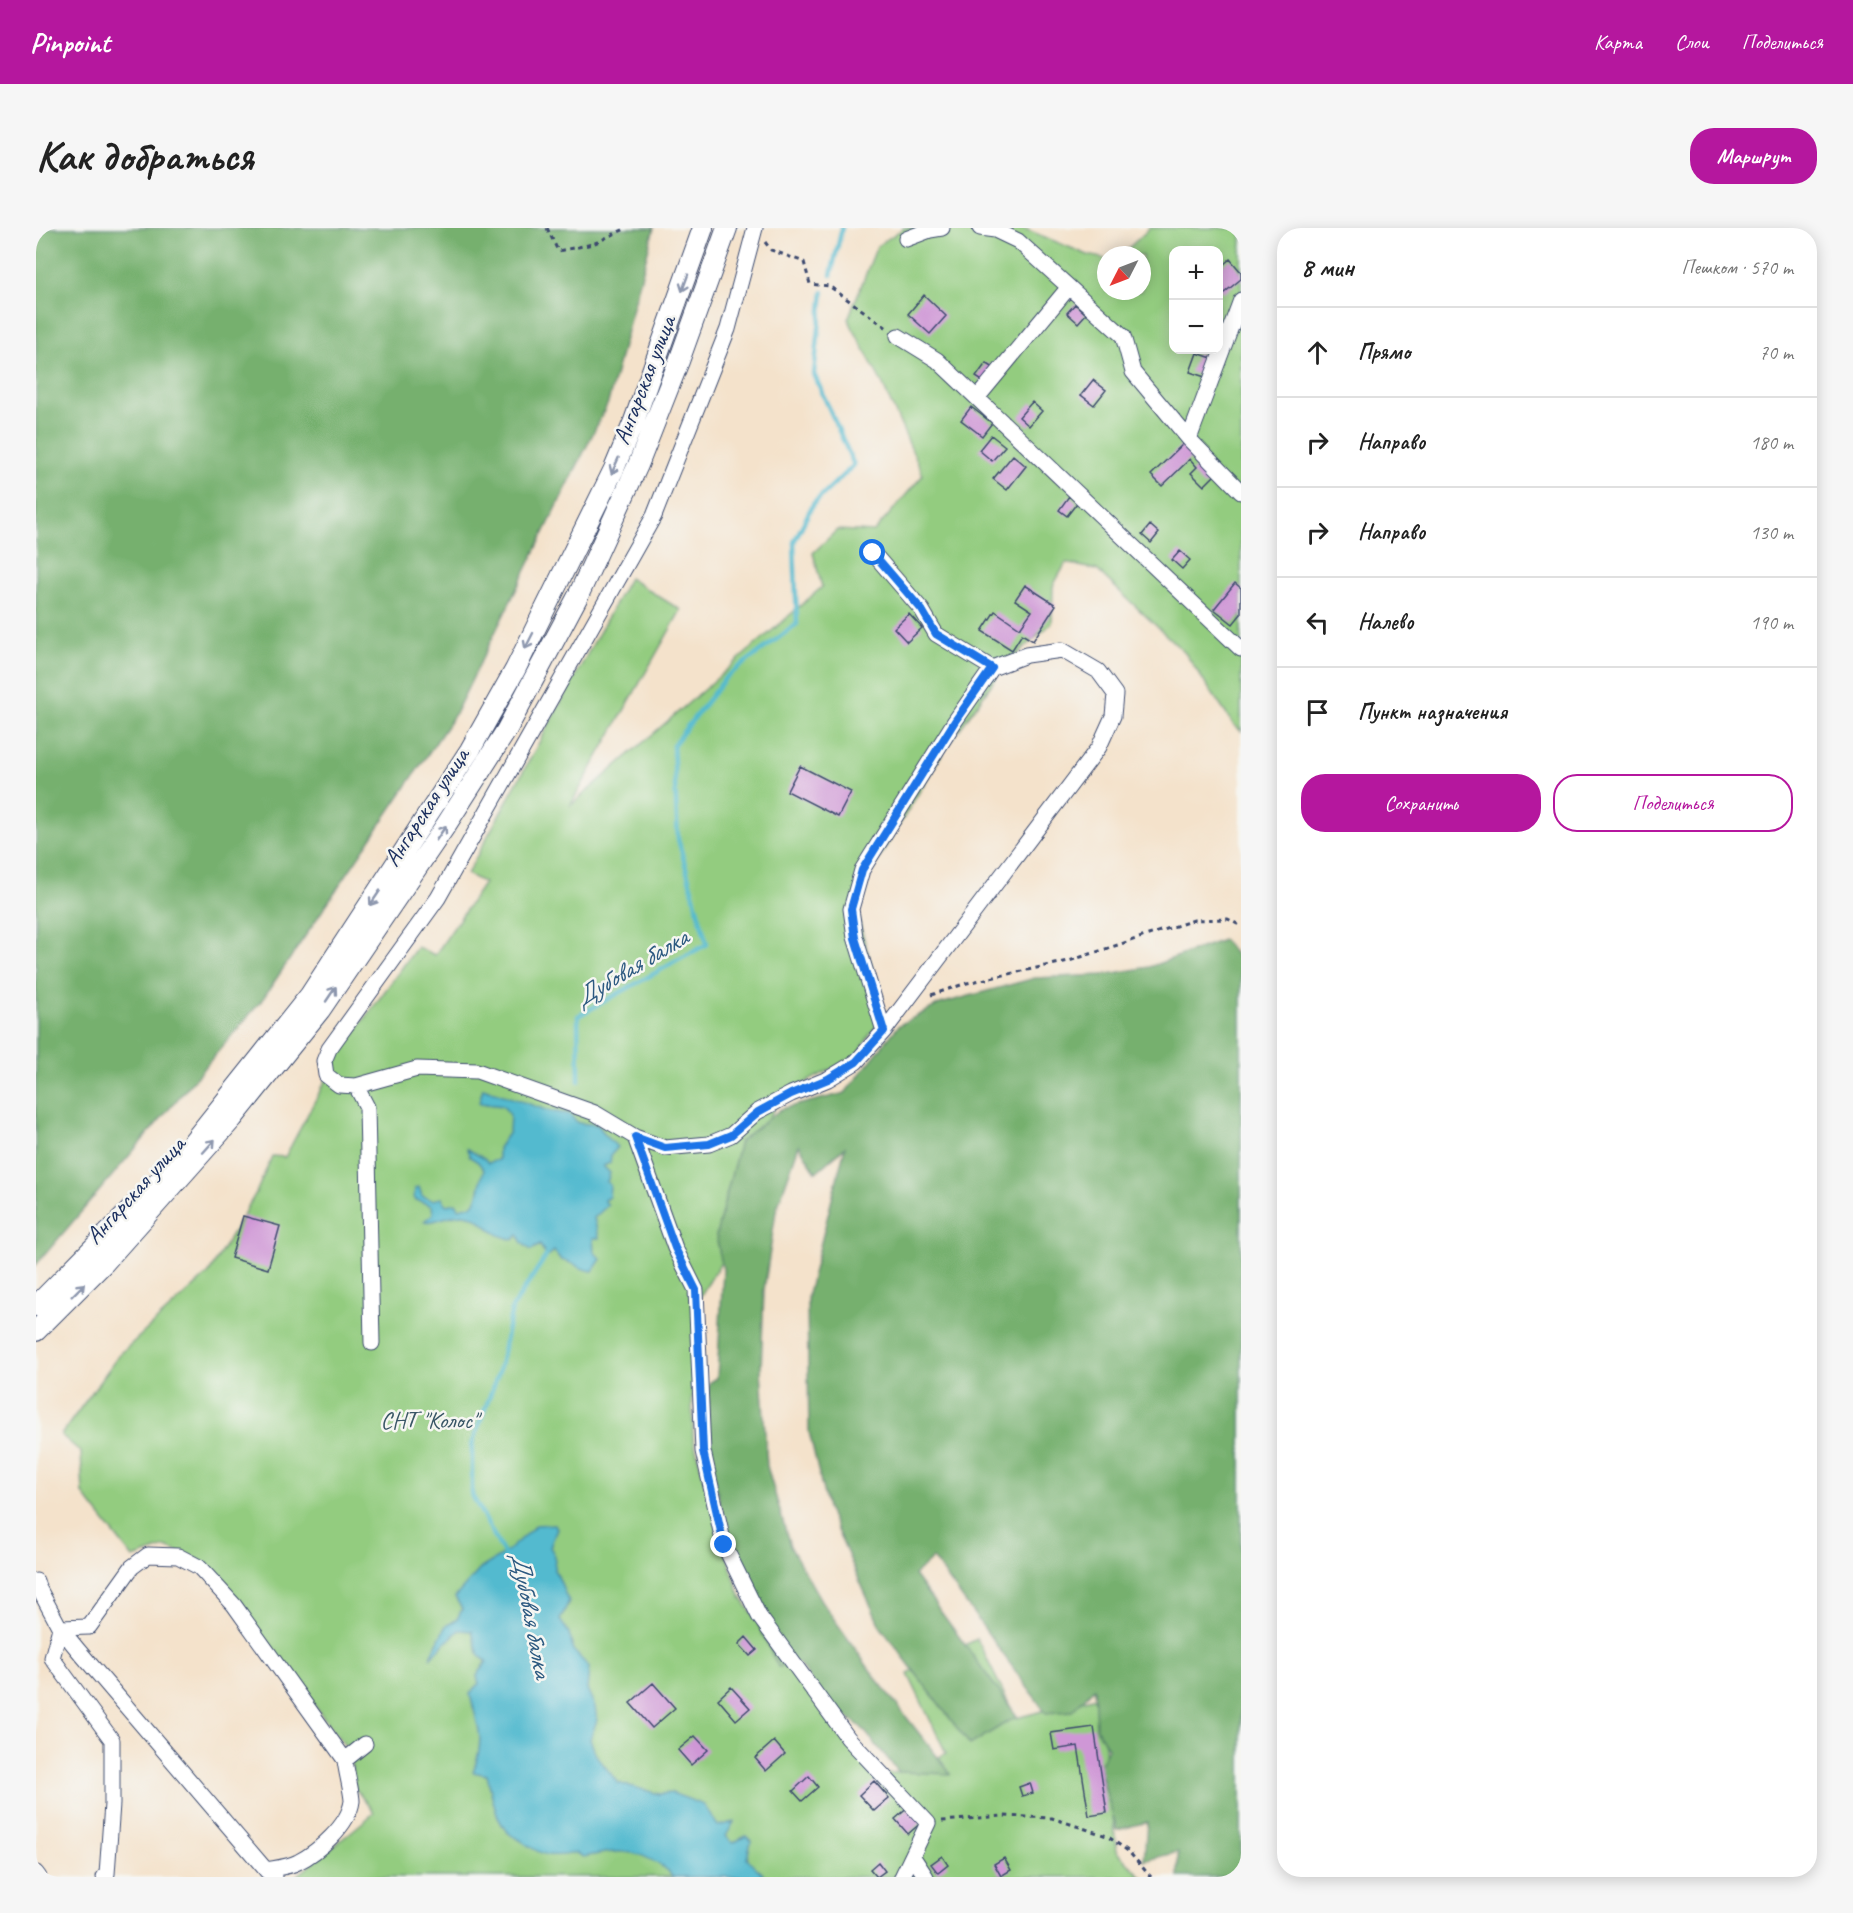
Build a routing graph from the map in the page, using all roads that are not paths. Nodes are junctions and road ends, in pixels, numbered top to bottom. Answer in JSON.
{"nodes":[{"id":1,"x":703,"y":228,"type":"edge"},
{"id":2,"x":727,"y":228,"type":"edge"},
{"id":3,"x":942,"y":228,"type":"edge"},
{"id":4,"x":980,"y":228,"type":"edge"},
{"id":5,"x":754,"y":229,"type":"edge"},
{"id":6,"x":906,"y":239,"type":"dead end"},
{"id":7,"x":1069,"y":287,"type":"junction"},
{"id":8,"x":1241,"y":300,"type":"edge"},
{"id":9,"x":1237,"y":323,"type":"edge"},
{"id":10,"x":898,"y":336,"type":"road end"},
{"id":11,"x":977,"y":398,"type":"junction"},
{"id":12,"x":1189,"y":439,"type":"junction"},
{"id":13,"x":1241,"y":492,"type":"edge"},
{"id":14,"x":873,"y":553,"type":"dead end"},
{"id":15,"x":1241,"y":649,"type":"edge"},
{"id":16,"x":992,"y":668,"type":"junction"},
{"id":17,"x":884,"y":1031,"type":"junction"},
{"id":18,"x":356,"y":1086,"type":"junction"},
{"id":19,"x":635,"y":1137,"type":"junction"},
{"id":20,"x":36,"y":1306,"type":"edge"},
{"id":21,"x":36,"y":1331,"type":"edge"},
{"id":22,"x":372,"y":1343,"type":"dead end"},
{"id":23,"x":36,"y":1581,"type":"edge"},
{"id":24,"x":39,"y":1601,"type":"edge"},
{"id":25,"x":60,"y":1628,"type":"junction"},
{"id":26,"x":365,"y":1744,"type":"dead end"},
{"id":27,"x":345,"y":1760,"type":"junction"},
{"id":28,"x":913,"y":1857,"type":"junction"},
{"id":29,"x":36,"y":1873,"type":"edge"},
{"id":30,"x":270,"y":1873,"type":"edge"},
{"id":31,"x":39,"y":1877,"type":"edge"},
{"id":32,"x":104,"y":1877,"type":"edge"},
{"id":33,"x":902,"y":1877,"type":"edge"},
{"id":34,"x":926,"y":1877,"type":"edge"}],
"edges":[{"from":1,"to":20,"type":"main road","name":"Ангарская улица","one_way":true},
{"from":21,"to":2,"type":"main road","name":"Ангарская улица","one_way":true},
{"from":3,"to":6,"type":"street"},
{"from":4,"to":7,"type":"street"},
{"from":5,"to":18,"type":"street"},
{"from":7,"to":11,"type":"street"},
{"from":7,"to":12,"type":"street"},
{"from":8,"to":9,"type":"street"},
{"from":9,"to":12,"type":"street"},
{"from":10,"to":11,"type":"street"},
{"from":11,"to":15,"type":"street"},
{"from":12,"to":13,"type":"street"},
{"from":14,"to":16,"type":"street"},
{"from":16,"to":17,"type":"street"},
{"from":16,"to":17,"type":"street"},
{"from":17,"to":19,"type":"street"},
{"from":18,"to":19,"type":"street"},
{"from":18,"to":22,"type":"street"},
{"from":19,"to":28,"type":"street"},
{"from":23,"to":24,"type":"street"},
{"from":24,"to":25,"type":"street"},
{"from":25,"to":27,"type":"street"},
{"from":25,"to":30,"type":"street"},
{"from":25,"to":32,"type":"street"},
{"from":26,"to":27,"type":"street"},
{"from":27,"to":30,"type":"street"},
{"from":28,"to":33,"type":"street"},
{"from":28,"to":34,"type":"street"},
{"from":29,"to":31,"type":"street"}]}
